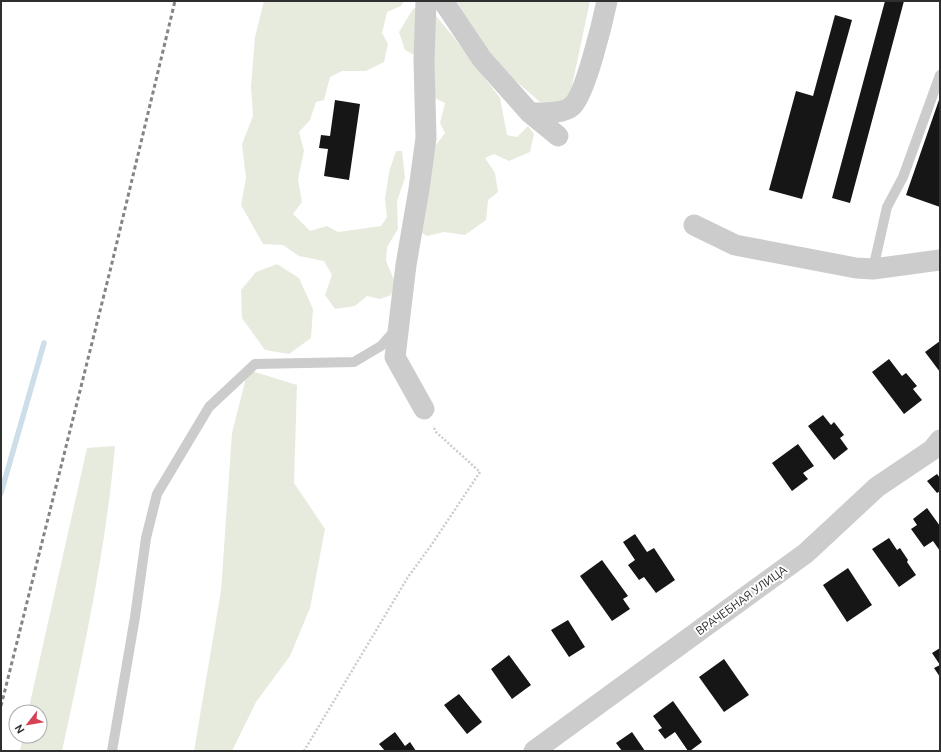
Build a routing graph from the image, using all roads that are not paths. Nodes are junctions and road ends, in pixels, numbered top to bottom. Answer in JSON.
{"nodes":[{"id":1,"x":426,"y":1,"type":"edge"},
{"id":2,"x":443,"y":1,"type":"edge"},
{"id":3,"x":607,"y":1,"type":"edge"},
{"id":4,"x":940,"y":75,"type":"edge"},
{"id":5,"x":530,"y":114,"type":"junction"},
{"id":6,"x":558,"y":136,"type":"dead end"},
{"id":7,"x":694,"y":225,"type":"dead end"},
{"id":8,"x":940,"y":260,"type":"edge"},
{"id":9,"x":873,"y":268,"type":"junction"},
{"id":10,"x":399,"y":326,"type":"junction"},
{"id":11,"x":424,"y":409,"type":"road end"},
{"id":12,"x":937,"y":450,"type":"edge"},
{"id":13,"x":112,"y":751,"type":"edge"},
{"id":14,"x":534,"y":751,"type":"edge"}],
"edges":[{"from":1,"to":10,"type":"street"},
{"from":2,"to":5,"type":"street"},
{"from":3,"to":5,"type":"street"},
{"from":4,"to":9,"type":"lane"},
{"from":5,"to":6,"type":"street"},
{"from":7,"to":9,"type":"street"},
{"from":8,"to":9,"type":"street"},
{"from":10,"to":11,"type":"street"},
{"from":10,"to":13,"type":"lane"},
{"from":12,"to":14,"type":"street","name":"ВРАЧЕБНАЯ УЛИЦА"}]}
